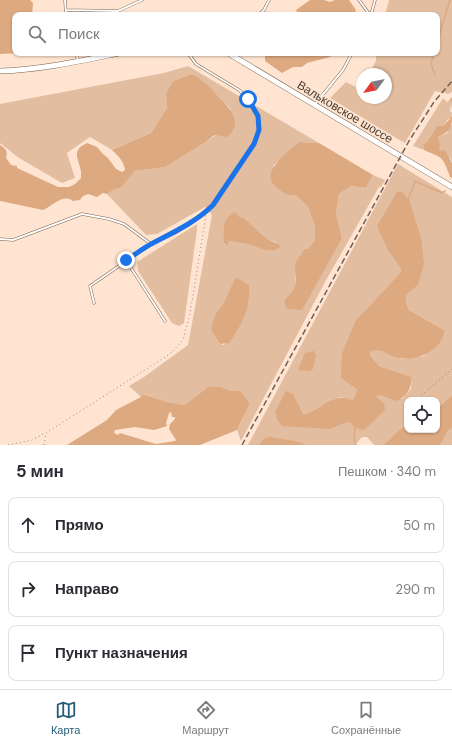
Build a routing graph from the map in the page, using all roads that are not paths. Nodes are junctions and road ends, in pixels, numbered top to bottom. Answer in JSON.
{"nodes":[{"id":1,"x":65,"y":0,"type":"edge"},
{"id":2,"x":142,"y":0,"type":"edge"},
{"id":3,"x":269,"y":0,"type":"edge"},
{"id":4,"x":359,"y":0,"type":"edge"},
{"id":5,"x":375,"y":0,"type":"edge"},
{"id":6,"x":66,"y":10,"type":"joint"},
{"id":7,"x":262,"y":12,"type":"edge"},
{"id":8,"x":368,"y":12,"type":"edge"},
{"id":9,"x":371,"y":12,"type":"edge"},
{"id":10,"x":77,"y":56,"type":"edge"},
{"id":11,"x":104,"y":56,"type":"edge"},
{"id":12,"x":190,"y":56,"type":"edge"},
{"id":13,"x":233,"y":56,"type":"edge"},
{"id":14,"x":350,"y":56,"type":"edge"},
{"id":15,"x":79,"y":61,"type":"junction"},
{"id":16,"x":0,"y":70,"type":"edge"},
{"id":17,"x":314,"y":105,"type":"junction"},
{"id":18,"x":452,"y":187,"type":"edge"},
{"id":19,"x":0,"y":239,"type":"edge"},
{"id":20,"x":151,"y":244,"type":"junction"},
{"id":21,"x":126,"y":260,"type":"junction"},
{"id":22,"x":94,"y":303,"type":"dead end"},
{"id":23,"x":165,"y":321,"type":"dead end"}],
"edges":[{"from":1,"to":6,"type":"lane"},
{"from":2,"to":6,"type":"lane"},
{"from":3,"to":7,"type":"lane"},
{"from":4,"to":8,"type":"lane"},
{"from":5,"to":9,"type":"lane"},
{"from":10,"to":15,"type":"lane"},
{"from":11,"to":15,"type":"main road"},
{"from":12,"to":20,"type":"lane"},
{"from":13,"to":17,"type":"main road","name":"Вальковское шоссе"},
{"from":14,"to":17,"type":"lane"},
{"from":15,"to":16,"type":"main road"},
{"from":17,"to":18,"type":"main road","name":"Вальковское шоссе"},
{"from":19,"to":20,"type":"lane"},
{"from":20,"to":21,"type":"lane"},
{"from":21,"to":22,"type":"lane"},
{"from":21,"to":23,"type":"lane"}]}
